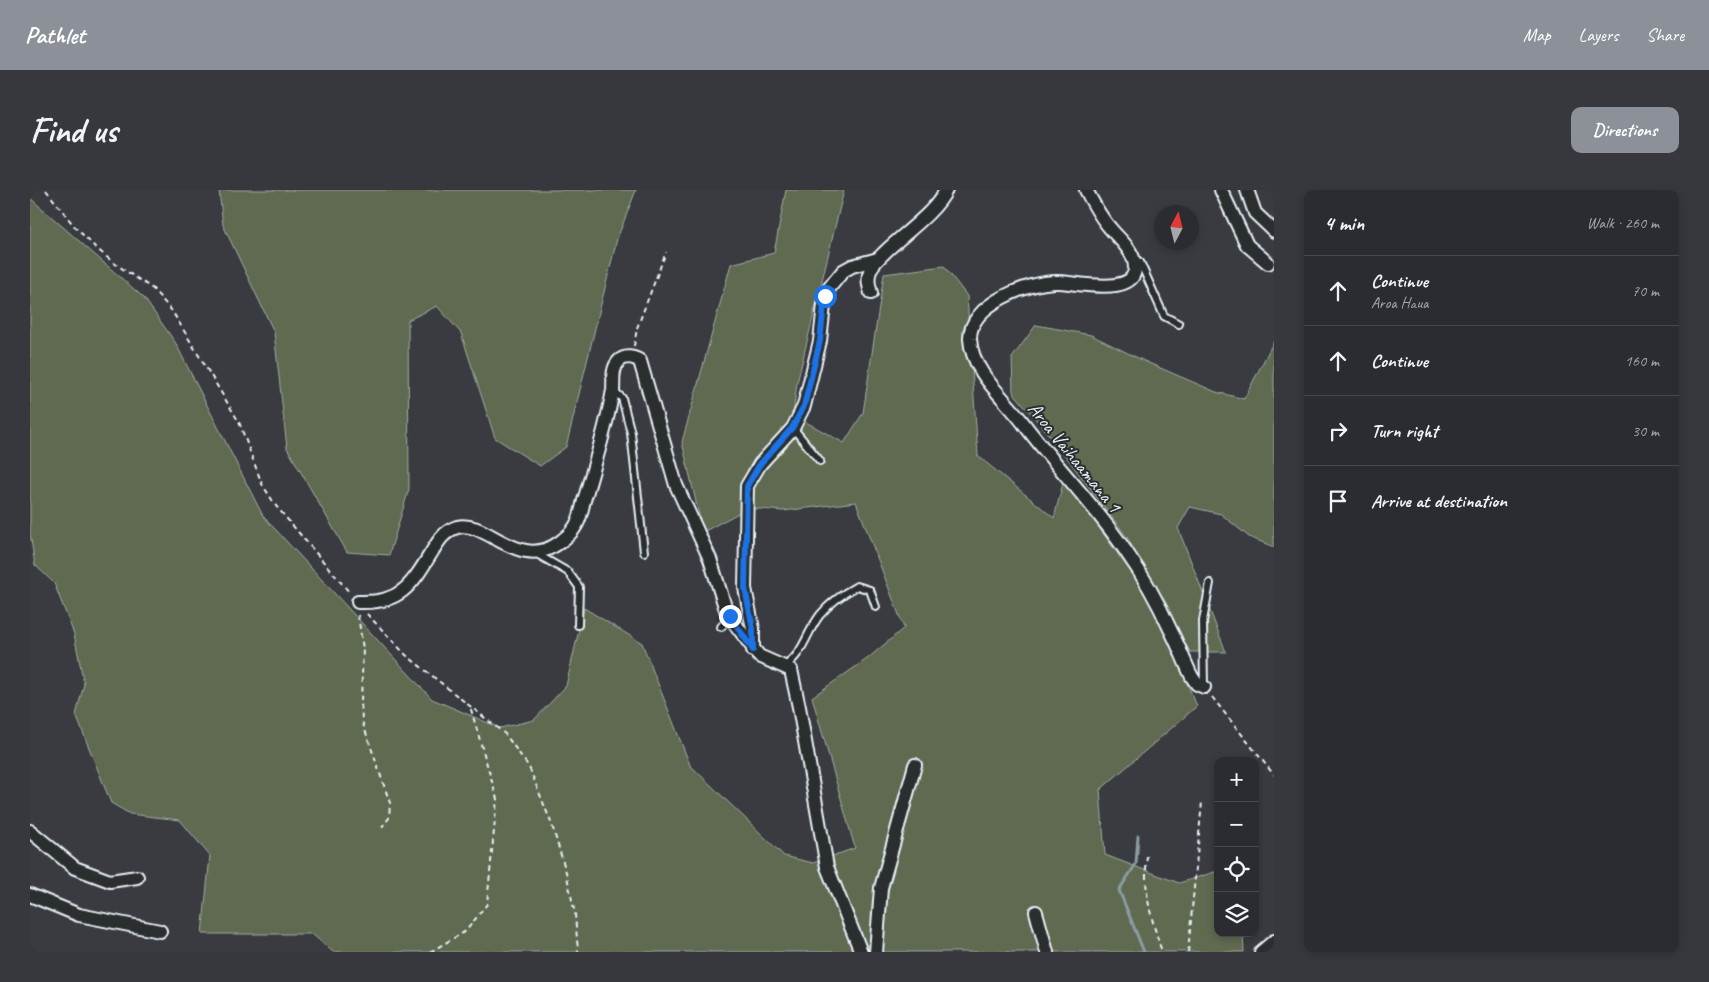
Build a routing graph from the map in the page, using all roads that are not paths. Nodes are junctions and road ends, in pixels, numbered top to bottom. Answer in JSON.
{"nodes":[{"id":1,"x":946,"y":190,"type":"edge"},
{"id":2,"x":1086,"y":190,"type":"edge"},
{"id":3,"x":1221,"y":190,"type":"edge"},
{"id":4,"x":1247,"y":190,"type":"edge"},
{"id":5,"x":1274,"y":231,"type":"edge"},
{"id":6,"x":878,"y":259,"type":"junction"},
{"id":7,"x":1134,"y":260,"type":"junction"},
{"id":8,"x":1268,"y":263,"type":"dead end"},
{"id":9,"x":871,"y":294,"type":"dead end"},
{"id":10,"x":1178,"y":324,"type":"dead end"},
{"id":11,"x":613,"y":390,"type":"junction"},
{"id":12,"x":792,"y":428,"type":"junction"},
{"id":13,"x":820,"y":461,"type":"dead end"},
{"id":14,"x":535,"y":552,"type":"junction"},
{"id":15,"x":644,"y":552,"type":"dead end"},
{"id":16,"x":1210,"y":583,"type":"dead end"},
{"id":17,"x":357,"y":601,"type":"road end"},
{"id":18,"x":876,"y":607,"type":"dead end"},
{"id":19,"x":730,"y":616,"type":"junction"},
{"id":20,"x":578,"y":625,"type":"dead end"},
{"id":21,"x":721,"y":627,"type":"dead end"},
{"id":22,"x":753,"y":650,"type":"junction"},
{"id":23,"x":785,"y":666,"type":"junction"},
{"id":24,"x":1204,"y":687,"type":"joint"},
{"id":25,"x":915,"y":765,"type":"dead end"},
{"id":26,"x":30,"y":831,"type":"edge"},
{"id":27,"x":137,"y":877,"type":"dead end"},
{"id":28,"x":30,"y":895,"type":"edge"},
{"id":29,"x":1036,"y":912,"type":"dead end"},
{"id":30,"x":160,"y":930,"type":"dead end"},
{"id":31,"x":1274,"y":941,"type":"edge"},
{"id":32,"x":861,"y":952,"type":"edge"},
{"id":33,"x":876,"y":952,"type":"edge"},
{"id":34,"x":1047,"y":952,"type":"edge"},
{"id":35,"x":1261,"y":952,"type":"edge"}],
"edges":[{"from":1,"to":6,"type":"street"},
{"from":2,"to":7,"type":"street"},
{"from":3,"to":8,"type":"street"},
{"from":4,"to":5,"type":"street"},
{"from":6,"to":9,"type":"street"},
{"from":6,"to":12,"type":"street"},
{"from":7,"to":10,"type":"lane"},
{"from":7,"to":24,"type":"street","name":"Aroa Vaihaamana 1"},
{"from":11,"to":14,"type":"street"},
{"from":11,"to":15,"type":"lane"},
{"from":11,"to":19,"type":"street"},
{"from":12,"to":13,"type":"lane"},
{"from":12,"to":22,"type":"street"},
{"from":14,"to":17,"type":"street"},
{"from":14,"to":20,"type":"lane"},
{"from":16,"to":24,"type":"lane"},
{"from":18,"to":23,"type":"lane"},
{"from":19,"to":21,"type":"lane"},
{"from":19,"to":22,"type":"street"},
{"from":22,"to":23,"type":"street"},
{"from":23,"to":32,"type":"street"},
{"from":25,"to":33,"type":"street"},
{"from":26,"to":27,"type":"street"},
{"from":28,"to":30,"type":"street"},
{"from":29,"to":34,"type":"street"},
{"from":31,"to":35,"type":"street"}]}
